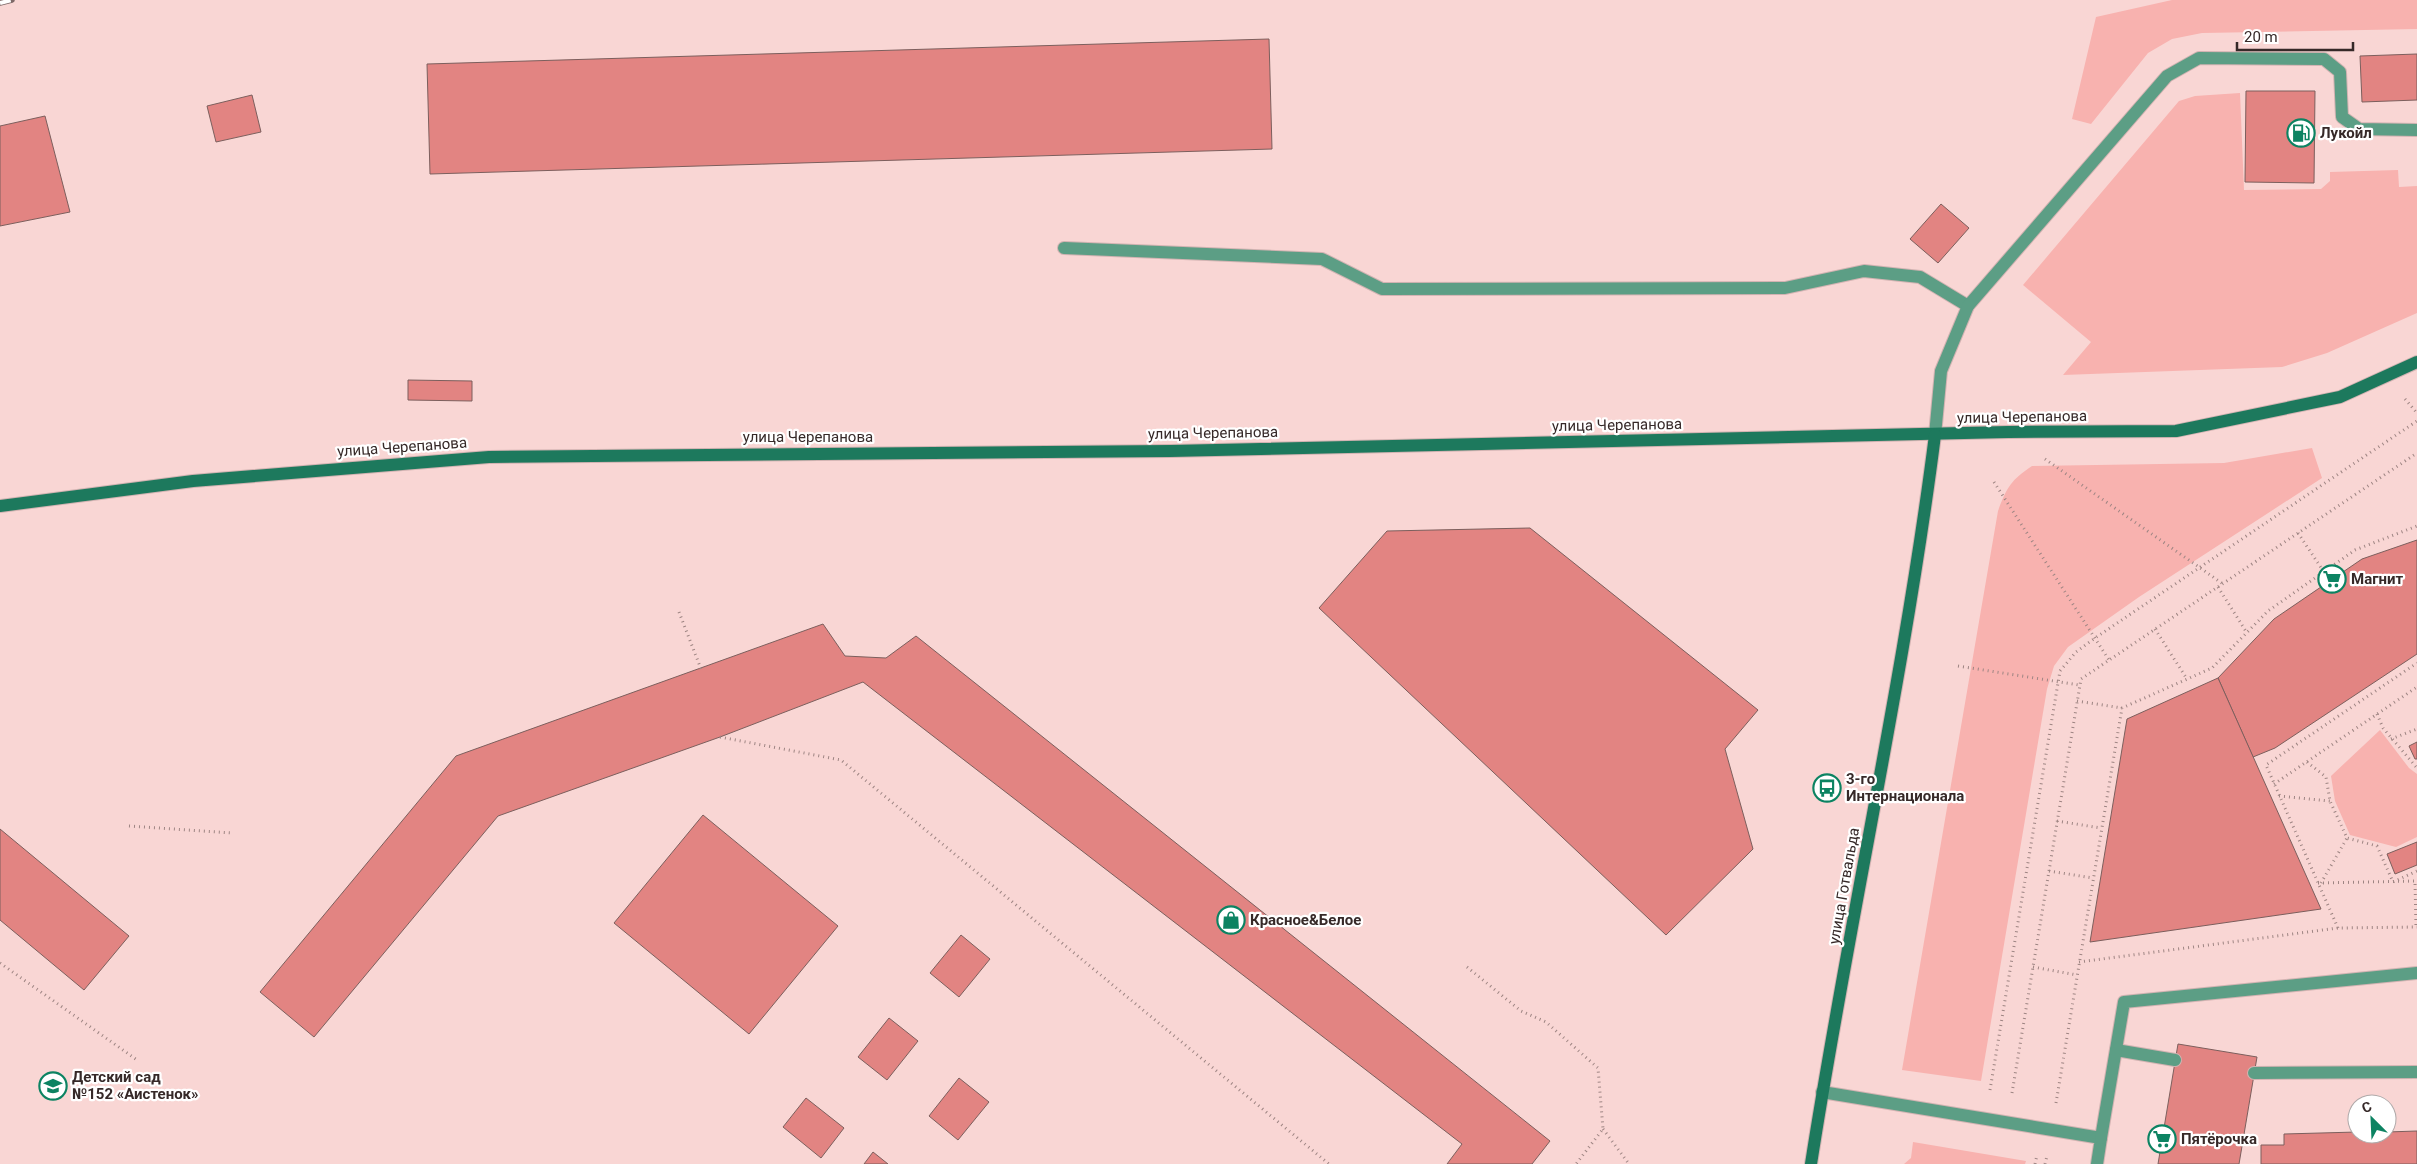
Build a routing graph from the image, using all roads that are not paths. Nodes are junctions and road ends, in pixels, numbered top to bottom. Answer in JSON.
{"nodes":[{"id":1,"x":2417,"y":130,"type":"edge"},
{"id":2,"x":1064,"y":248,"type":"dead end"},
{"id":3,"x":1968,"y":306,"type":"junction"},
{"id":4,"x":2417,"y":362,"type":"edge"},
{"id":5,"x":1935,"y":435,"type":"junction"},
{"id":6,"x":0,"y":506,"type":"edge"},
{"id":7,"x":2417,"y":973,"type":"edge"},
{"id":8,"x":2116,"y":1050,"type":"junction"},
{"id":9,"x":2176,"y":1060,"type":"dead end"},
{"id":10,"x":2417,"y":1072,"type":"edge"},
{"id":11,"x":2254,"y":1073,"type":"dead end"},
{"id":12,"x":1822,"y":1092,"type":"junction"},
{"id":13,"x":2101,"y":1138,"type":"junction"},
{"id":14,"x":1811,"y":1164,"type":"edge"},
{"id":15,"x":2097,"y":1164,"type":"edge"}],
"edges":[{"from":1,"to":3,"type":"lane"},
{"from":2,"to":3,"type":"lane"},
{"from":3,"to":5,"type":"lane"},
{"from":4,"to":5,"type":"main road","name":"улица Черепанова"},
{"from":5,"to":6,"type":"main road","name":"улица Черепанова"},
{"from":5,"to":12,"type":"main road","name":"улица Готвальда"},
{"from":7,"to":8,"type":"lane"},
{"from":8,"to":9,"type":"lane"},
{"from":8,"to":13,"type":"lane"},
{"from":10,"to":11,"type":"lane"},
{"from":12,"to":13,"type":"lane"},
{"from":12,"to":14,"type":"main road","name":"улица Готвальда"},
{"from":13,"to":15,"type":"lane"}]}
